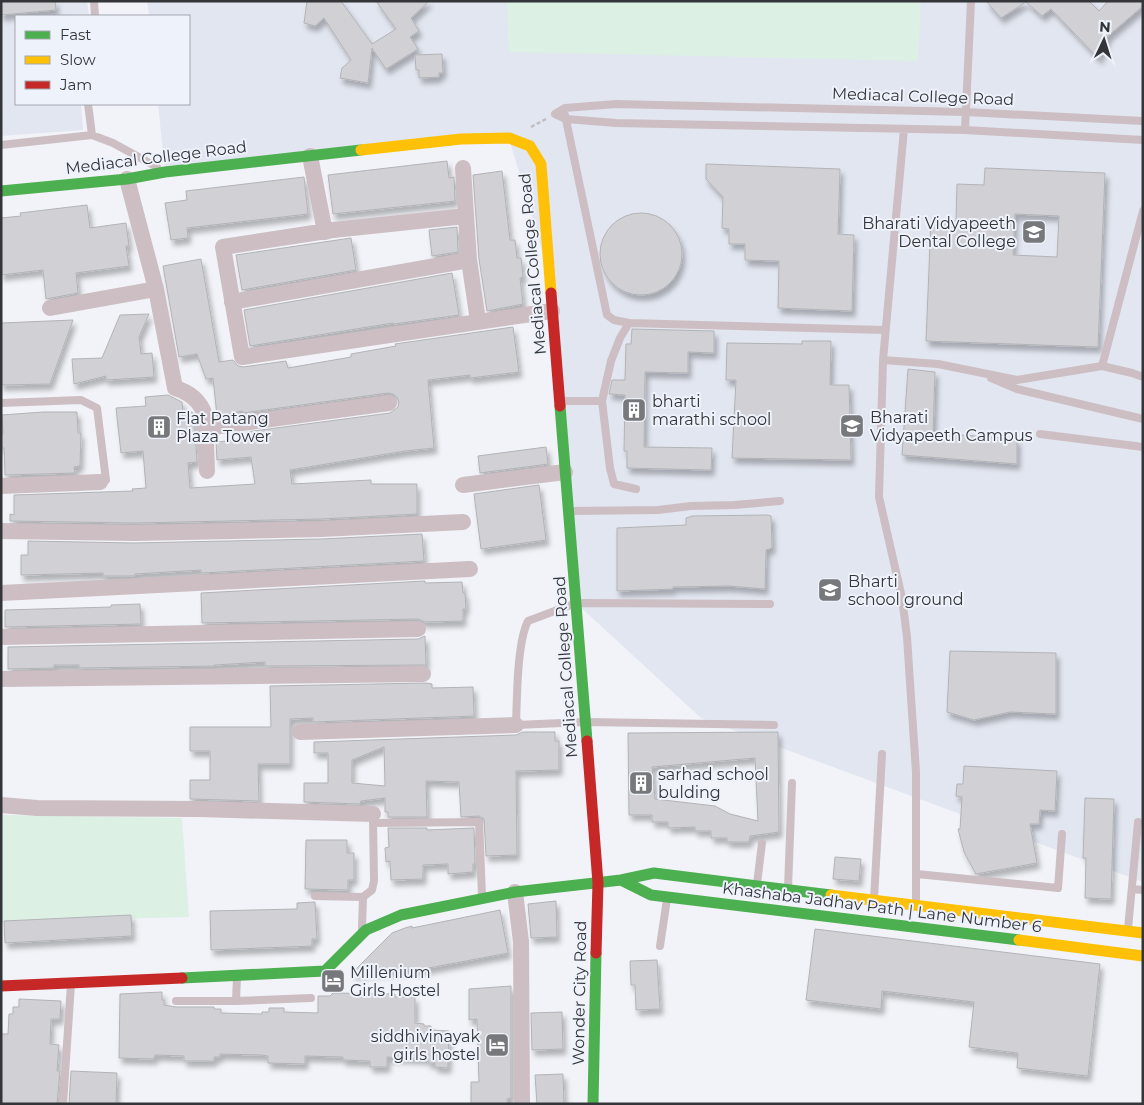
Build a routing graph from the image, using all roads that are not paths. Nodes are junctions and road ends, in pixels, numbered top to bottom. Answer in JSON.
{"nodes":[{"id":1,"x":94,"y":1,"type":"edge"},
{"id":2,"x":971,"y":1,"type":"edge"},
{"id":3,"x":95,"y":15,"type":"edge"},
{"id":4,"x":88,"y":105,"type":"edge"},
{"id":5,"x":565,"y":108,"type":"junction"},
{"id":6,"x":966,"y":112,"type":"junction"},
{"id":7,"x":566,"y":119,"type":"junction"},
{"id":8,"x":1143,"y":121,"type":"edge"},
{"id":9,"x":904,"y":129,"type":"junction"},
{"id":10,"x":966,"y":130,"type":"junction"},
{"id":11,"x":92,"y":135,"type":"junction"},
{"id":12,"x":1143,"y":140,"type":"edge"},
{"id":13,"x":1,"y":145,"type":"edge"},
{"id":14,"x":316,"y":155,"type":"junction"},
{"id":15,"x":463,"y":168,"type":"dead end"},
{"id":16,"x":165,"y":172,"type":"junction"},
{"id":17,"x":127,"y":179,"type":"junction"},
{"id":18,"x":1,"y":190,"type":"edge"},
{"id":19,"x":1143,"y":211,"type":"edge"},
{"id":20,"x":466,"y":216,"type":"junction"},
{"id":21,"x":329,"y":231,"type":"junction"},
{"id":22,"x":469,"y":260,"type":"junction"},
{"id":23,"x":156,"y":289,"type":"junction"},
{"id":24,"x":232,"y":302,"type":"junction"},
{"id":25,"x":50,"y":308,"type":"dead end"},
{"id":26,"x":552,"y":311,"type":"junction"},
{"id":27,"x":478,"y":321,"type":"junction"},
{"id":28,"x":629,"y":323,"type":"junction"},
{"id":29,"x":885,"y":330,"type":"junction"},
{"id":30,"x":883,"y":360,"type":"junction"},
{"id":31,"x":1102,"y":366,"type":"junction"},
{"id":32,"x":978,"y":372,"type":"junction"},
{"id":33,"x":1143,"y":378,"type":"edge"},
{"id":34,"x":560,"y":401,"type":"junction"},
{"id":35,"x":602,"y":401,"type":"junction"},
{"id":36,"x":1,"y":403,"type":"edge"},
{"id":37,"x":389,"y":404,"type":"dead end"},
{"id":38,"x":1143,"y":419,"type":"edge"},
{"id":39,"x":205,"y":428,"type":"junction"},
{"id":40,"x":1040,"y":434,"type":"dead end"},
{"id":41,"x":1143,"y":447,"type":"edge"},
{"id":42,"x":207,"y":471,"type":"dead end"},
{"id":43,"x":565,"y":472,"type":"junction"},
{"id":44,"x":103,"y":481,"type":"joint"},
{"id":45,"x":463,"y":485,"type":"dead end"},
{"id":46,"x":1,"y":486,"type":"edge"},
{"id":47,"x":636,"y":490,"type":"dead end"},
{"id":48,"x":780,"y":501,"type":"dead end"},
{"id":49,"x":568,"y":511,"type":"junction"},
{"id":50,"x":463,"y":522,"type":"dead end"},
{"id":51,"x":1,"y":531,"type":"edge"},
{"id":52,"x":470,"y":569,"type":"dead end"},
{"id":53,"x":1,"y":593,"type":"edge"},
{"id":54,"x":576,"y":603,"type":"junction"},
{"id":55,"x":770,"y":604,"type":"dead end"},
{"id":56,"x":418,"y":629,"type":"dead end"},
{"id":57,"x":1,"y":637,"type":"edge"},
{"id":58,"x":423,"y":674,"type":"dead end"},
{"id":59,"x":1,"y":679,"type":"edge"},
{"id":60,"x":585,"y":722,"type":"junction"},
{"id":61,"x":516,"y":724,"type":"junction"},
{"id":62,"x":774,"y":725,"type":"dead end"},
{"id":63,"x":300,"y":732,"type":"dead end"},
{"id":64,"x":882,"y":754,"type":"dead end"},
{"id":65,"x":792,"y":783,"type":"dead end"},
{"id":66,"x":1,"y":805,"type":"edge"},
{"id":67,"x":373,"y":818,"type":"junction"},
{"id":68,"x":1138,"y":822,"type":"dead end"},
{"id":69,"x":1062,"y":834,"type":"dead end"},
{"id":70,"x":762,"y":843,"type":"dead end"},
{"id":71,"x":917,"y":874,"type":"junction"},
{"id":72,"x":621,"y":880,"type":"junction"},
{"id":73,"x":598,"y":883,"type":"junction"},
{"id":74,"x":757,"y":886,"type":"junction"},
{"id":75,"x":1132,"y":889,"type":"junction"},
{"id":76,"x":788,"y":890,"type":"junction"},
{"id":77,"x":1143,"y":890,"type":"edge"},
{"id":78,"x":515,"y":892,"type":"junction"},
{"id":79,"x":315,"y":896,"type":"dead end"},
{"id":80,"x":363,"y":897,"type":"junction"},
{"id":81,"x":667,"y":897,"type":"junction"},
{"id":82,"x":482,"y":899,"type":"junction"},
{"id":83,"x":873,"y":911,"type":"junction"},
{"id":84,"x":915,"y":916,"type":"junction"},
{"id":85,"x":1128,"y":932,"type":"junction"},
{"id":86,"x":1143,"y":933,"type":"edge"},
{"id":87,"x":362,"y":934,"type":"junction"},
{"id":88,"x":660,"y":946,"type":"dead end"},
{"id":89,"x":1143,"y":956,"type":"edge"},
{"id":90,"x":237,"y":975,"type":"junction"},
{"id":91,"x":71,"y":982,"type":"junction"},
{"id":92,"x":1,"y":986,"type":"edge"},
{"id":93,"x":311,"y":998,"type":"dead end"},
{"id":94,"x":176,"y":1001,"type":"dead end"},
{"id":95,"x":236,"y":1001,"type":"junction"},
{"id":96,"x":64,"y":1104,"type":"edge"},
{"id":97,"x":522,"y":1104,"type":"edge"},
{"id":98,"x":593,"y":1104,"type":"edge"}],
"edges":[{"from":1,"to":3,"type":"lane"},
{"from":2,"to":6,"type":"lane"},
{"from":4,"to":11,"type":"lane"},
{"from":5,"to":6,"type":"lane","name":"Mediacal College Road"},
{"from":5,"to":7,"type":"lane"},
{"from":5,"to":7,"type":"lane","name":"Mediacal College Road"},
{"from":6,"to":8,"type":"lane","name":"Mediacal College Road"},
{"from":6,"to":10,"type":"lane"},
{"from":7,"to":9,"type":"lane"},
{"from":7,"to":28,"type":"lane"},
{"from":9,"to":10,"type":"lane"},
{"from":9,"to":29,"type":"lane"},
{"from":10,"to":12,"type":"lane"},
{"from":11,"to":13,"type":"lane"},
{"from":11,"to":16,"type":"lane"},
{"from":14,"to":16,"type":"street","name":"Mediacal College Road"},
{"from":14,"to":21,"type":"street"},
{"from":14,"to":26,"type":"street","name":"Mediacal College Road"},
{"from":15,"to":20,"type":"street"},
{"from":16,"to":17,"type":"street","name":"Mediacal College Road"},
{"from":17,"to":18,"type":"street","name":"Mediacal College Road"},
{"from":17,"to":23,"type":"street"},
{"from":19,"to":31,"type":"lane"},
{"from":20,"to":21,"type":"street"},
{"from":20,"to":22,"type":"street"},
{"from":21,"to":24,"type":"street"},
{"from":22,"to":24,"type":"street"},
{"from":22,"to":27,"type":"street"},
{"from":23,"to":25,"type":"street"},
{"from":23,"to":39,"type":"street"},
{"from":24,"to":27,"type":"street"},
{"from":26,"to":27,"type":"street"},
{"from":26,"to":34,"type":"street","name":"Mediacal College Road"},
{"from":28,"to":29,"type":"lane"},
{"from":28,"to":35,"type":"lane"},
{"from":29,"to":30,"type":"lane"},
{"from":30,"to":32,"type":"lane"},
{"from":30,"to":71,"type":"lane"},
{"from":31,"to":32,"type":"lane"},
{"from":31,"to":33,"type":"lane"},
{"from":32,"to":38,"type":"lane"},
{"from":34,"to":35,"type":"lane"},
{"from":34,"to":43,"type":"street","name":"Mediacal College Road"},
{"from":35,"to":47,"type":"lane"},
{"from":36,"to":44,"type":"lane"},
{"from":37,"to":39,"type":"street"},
{"from":39,"to":42,"type":"street"},
{"from":40,"to":41,"type":"lane"},
{"from":43,"to":45,"type":"street"},
{"from":43,"to":49,"type":"street","name":"Mediacal College Road"},
{"from":44,"to":46,"type":"street"},
{"from":48,"to":49,"type":"lane"},
{"from":49,"to":54,"type":"street","name":"Mediacal College Road"},
{"from":50,"to":51,"type":"street"},
{"from":52,"to":53,"type":"street"},
{"from":54,"to":55,"type":"lane"},
{"from":54,"to":60,"type":"street","name":"Mediacal College Road"},
{"from":54,"to":61,"type":"lane"},
{"from":56,"to":57,"type":"street"},
{"from":58,"to":59,"type":"street"},
{"from":60,"to":61,"type":"lane"},
{"from":60,"to":62,"type":"lane"},
{"from":60,"to":73,"type":"street","name":"Mediacal College Road"},
{"from":61,"to":63,"type":"street"},
{"from":64,"to":83,"type":"lane"},
{"from":65,"to":76,"type":"lane"},
{"from":66,"to":67,"type":"street"},
{"from":67,"to":80,"type":"lane"},
{"from":67,"to":82,"type":"lane"},
{"from":68,"to":75,"type":"lane"},
{"from":69,"to":71,"type":"lane"},
{"from":70,"to":74,"type":"lane"},
{"from":71,"to":84,"type":"lane"},
{"from":72,"to":73,"type":"street","name":"Khashaba Jadhav Path | Lane Number 6"},
{"from":72,"to":74,"type":"street","name":"Khashaba Jadhav Path | Lane Number 6"},
{"from":72,"to":81,"type":"street","name":"Khashaba Jadhav Path | Lane Number 6"},
{"from":73,"to":78,"type":"street","name":"Khashaba Jadhav Path | Lane Number 6"},
{"from":73,"to":98,"type":"street","name":"Wonder City Road"},
{"from":74,"to":76,"type":"street","name":"Khashaba Jadhav Path | Lane Number 6"},
{"from":75,"to":77,"type":"lane"},
{"from":75,"to":85,"type":"lane"},
{"from":76,"to":83,"type":"street","name":"Khashaba Jadhav Path | Lane Number 6"},
{"from":78,"to":82,"type":"street","name":"Khashaba Jadhav Path | Lane Number 6"},
{"from":78,"to":97,"type":"street"},
{"from":79,"to":80,"type":"lane"},
{"from":80,"to":87,"type":"lane"},
{"from":81,"to":83,"type":"street","name":"Khashaba Jadhav Path | Lane Number 6"},
{"from":81,"to":88,"type":"lane"},
{"from":82,"to":87,"type":"street","name":"Khashaba Jadhav Path | Lane Number 6"},
{"from":83,"to":84,"type":"street","name":"Khashaba Jadhav Path | Lane Number 6"},
{"from":83,"to":84,"type":"street","name":"Khashaba Jadhav Path | Lane Number 6"},
{"from":84,"to":85,"type":"street","name":"Khashaba Jadhav Path | Lane Number 6"},
{"from":84,"to":89,"type":"street","name":"Khashaba Jadhav Path | Lane Number 6"},
{"from":85,"to":86,"type":"street","name":"Khashaba Jadhav Path | Lane Number 6"},
{"from":87,"to":90,"type":"street","name":"Khashaba Jadhav Path | Lane Number 6"},
{"from":90,"to":91,"type":"street","name":"Khashaba Jadhav Path | Lane Number 6"},
{"from":90,"to":95,"type":"lane"},
{"from":91,"to":92,"type":"street","name":"Khashaba Jadhav Path | Lane Number 6"},
{"from":91,"to":96,"type":"lane"},
{"from":93,"to":95,"type":"lane"},
{"from":94,"to":95,"type":"lane"}]}
